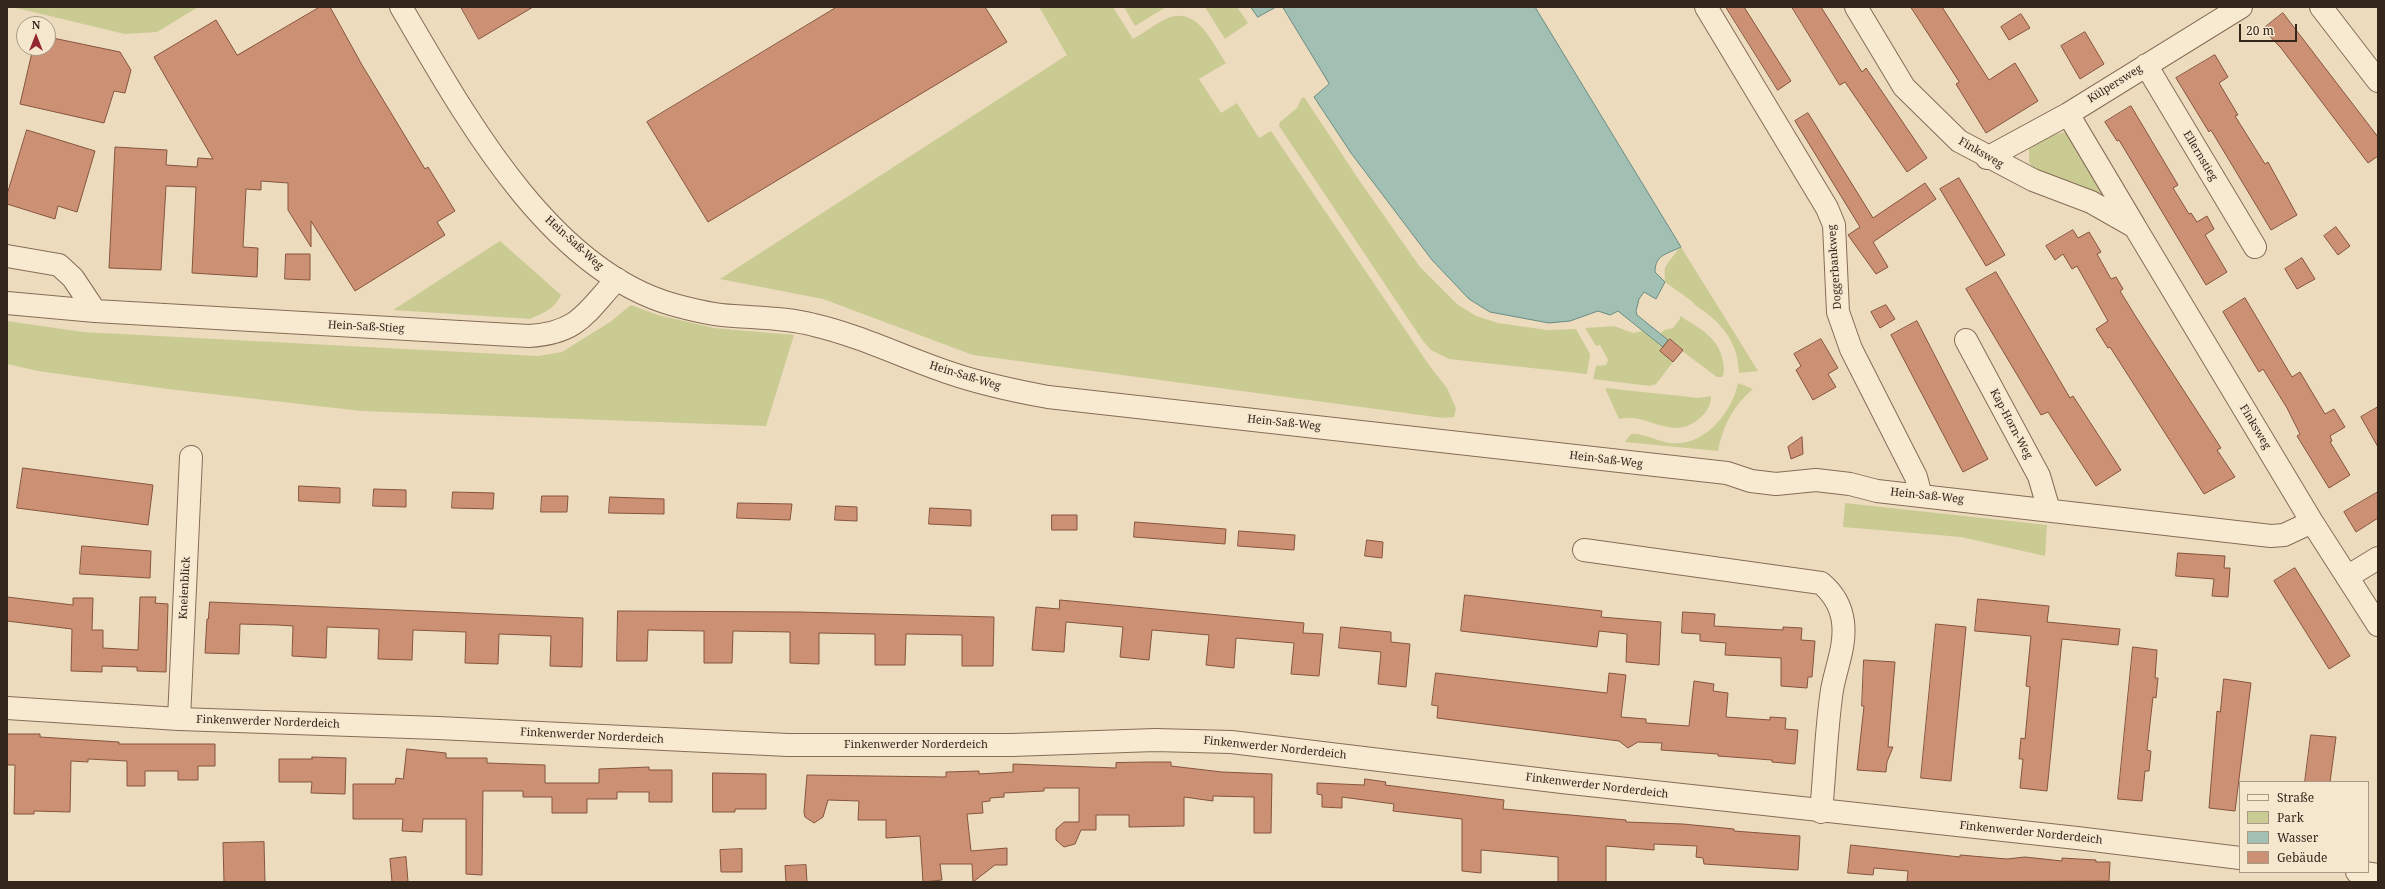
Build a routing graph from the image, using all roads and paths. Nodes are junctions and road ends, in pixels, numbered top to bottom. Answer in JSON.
{"nodes":[{"id":1,"x":401,"y":7,"type":"edge"},
{"id":2,"x":1706,"y":7,"type":"edge"},
{"id":3,"x":1856,"y":7,"type":"edge"},
{"id":4,"x":2241,"y":7,"type":"edge"},
{"id":5,"x":2321,"y":7,"type":"edge"},
{"id":6,"x":2146,"y":65,"type":"junction"},
{"id":7,"x":2378,"y":82,"type":"edge"},
{"id":8,"x":2068,"y":114,"type":"junction"},
{"id":9,"x":1987,"y":158,"type":"junction"},
{"id":10,"x":2135,"y":226,"type":"junction"},
{"id":11,"x":2255,"y":247,"type":"dead end"},
{"id":12,"x":7,"y":256,"type":"edge"},
{"id":13,"x":617,"y":279,"type":"junction"},
{"id":14,"x":7,"y":303,"type":"edge"},
{"id":15,"x":95,"y":311,"type":"junction"},
{"id":16,"x":1966,"y":340,"type":"dead end"},
{"id":17,"x":191,"y":457,"type":"dead end"},
{"id":18,"x":1921,"y":496,"type":"junction"},
{"id":19,"x":2049,"y":510,"type":"junction"},
{"id":20,"x":2312,"y":522,"type":"junction"},
{"id":21,"x":1584,"y":550,"type":"dead end"},
{"id":22,"x":2378,"y":558,"type":"edge"},
{"id":23,"x":2347,"y":577,"type":"junction"},
{"id":24,"x":2378,"y":625,"type":"edge"},
{"id":25,"x":7,"y":708,"type":"edge"},
{"id":26,"x":179,"y":719,"type":"junction"},
{"id":27,"x":1821,"y":812,"type":"junction"},
{"id":28,"x":2239,"y":858,"type":"edge"},
{"id":29,"x":2364,"y":873,"type":"edge"},
{"id":30,"x":2378,"y":875,"type":"edge"}],
"edges":[{"from":1,"to":13,"type":"street","name":"Hein-Saß-Weg"},
{"from":2,"to":18,"type":"street","name":"Doggerbankweg"},
{"from":3,"to":9,"type":"street","name":"Finksweg"},
{"from":4,"to":6,"type":"street","name":"Külpersweg"},
{"from":5,"to":7,"type":"street"},
{"from":6,"to":8,"type":"street","name":"Külpersweg"},
{"from":6,"to":11,"type":"street","name":"Ellernstieg"},
{"from":8,"to":9,"type":"street","name":"Külpersweg"},
{"from":8,"to":10,"type":"street","name":"Finksweg"},
{"from":9,"to":10,"type":"street","name":"Finksweg"},
{"from":10,"to":20,"type":"street","name":"Finksweg"},
{"from":12,"to":15,"type":"street"},
{"from":13,"to":15,"type":"street","name":"Hein-Saß-Stieg"},
{"from":13,"to":18,"type":"street","name":"Hein-Saß-Weg"},
{"from":14,"to":15,"type":"street","name":"Hein-Saß-Stieg"},
{"from":16,"to":19,"type":"street","name":"Kap-Horn-Weg"},
{"from":17,"to":26,"type":"street","name":"Kneienblick"},
{"from":18,"to":19,"type":"street","name":"Hein-Saß-Weg"},
{"from":19,"to":20,"type":"street","name":"Hein-Saß-Weg"},
{"from":20,"to":23,"type":"street","name":"Finksweg"},
{"from":21,"to":27,"type":"street"},
{"from":22,"to":23,"type":"street"},
{"from":23,"to":24,"type":"street","name":"Finksweg"},
{"from":25,"to":26,"type":"street","name":"Finkenwerder Norderdeich"},
{"from":26,"to":27,"type":"street","name":"Finkenwerder Norderdeich"},
{"from":27,"to":28,"type":"street","name":"Finkenwerder Norderdeich"},
{"from":29,"to":30,"type":"street"}]}
